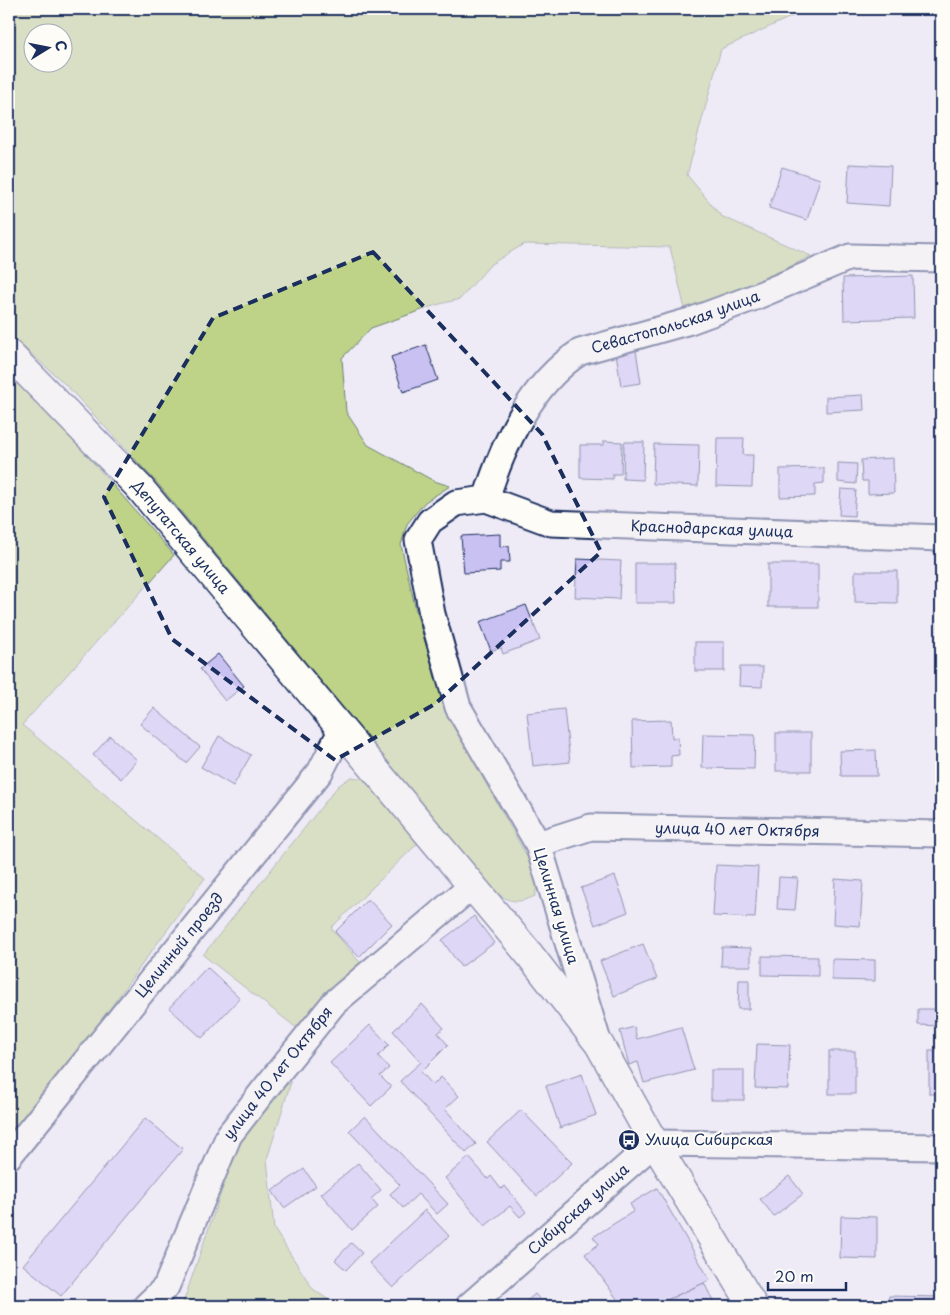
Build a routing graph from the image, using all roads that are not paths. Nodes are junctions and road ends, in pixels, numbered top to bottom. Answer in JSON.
{"nodes":[{"id":1,"x":941,"y":259,"type":"edge"},
{"id":2,"x":9,"y":354,"type":"edge"},
{"id":3,"x":486,"y":499,"type":"junction"},
{"id":4,"x":941,"y":538,"type":"edge"},
{"id":5,"x":342,"y":729,"type":"junction"},
{"id":6,"x":941,"y":834,"type":"edge"},
{"id":7,"x":538,"y":844,"type":"junction"},
{"id":8,"x":472,"y":886,"type":"junction"},
{"id":9,"x":599,"y":1044,"type":"junction"},
{"id":10,"x":654,"y":1143,"type":"junction"},
{"id":11,"x":941,"y":1147,"type":"edge"},
{"id":12,"x":9,"y":1156,"type":"edge"},
{"id":13,"x":146,"y":1306,"type":"edge"},
{"id":14,"x":469,"y":1306,"type":"edge"},
{"id":15,"x":753,"y":1306,"type":"edge"}],
"edges":[{"from":1,"to":3,"type":"street","name":"Севастопольская улица"},
{"from":2,"to":5,"type":"street","name":"Депутатская улица"},
{"from":3,"to":4,"type":"street","name":"Краснодарская улица"},
{"from":3,"to":7,"type":"street","name":"Целинная улица"},
{"from":5,"to":8,"type":"street","name":"Депутатская улица"},
{"from":5,"to":12,"type":"street","name":"Целинный проезд"},
{"from":6,"to":7,"type":"street","name":"улица 40 лет Октября"},
{"from":7,"to":9,"type":"street","name":"Целинная улица"},
{"from":8,"to":9,"type":"street","name":"Депутатская улица"},
{"from":8,"to":13,"type":"street","name":"улица 40 лет Октября"},
{"from":9,"to":10,"type":"street","name":"Целинная улица"},
{"from":10,"to":11,"type":"street"},
{"from":10,"to":14,"type":"street","name":"Сибирская улица"},
{"from":10,"to":15,"type":"street","name":"Целинная улица"}]}
